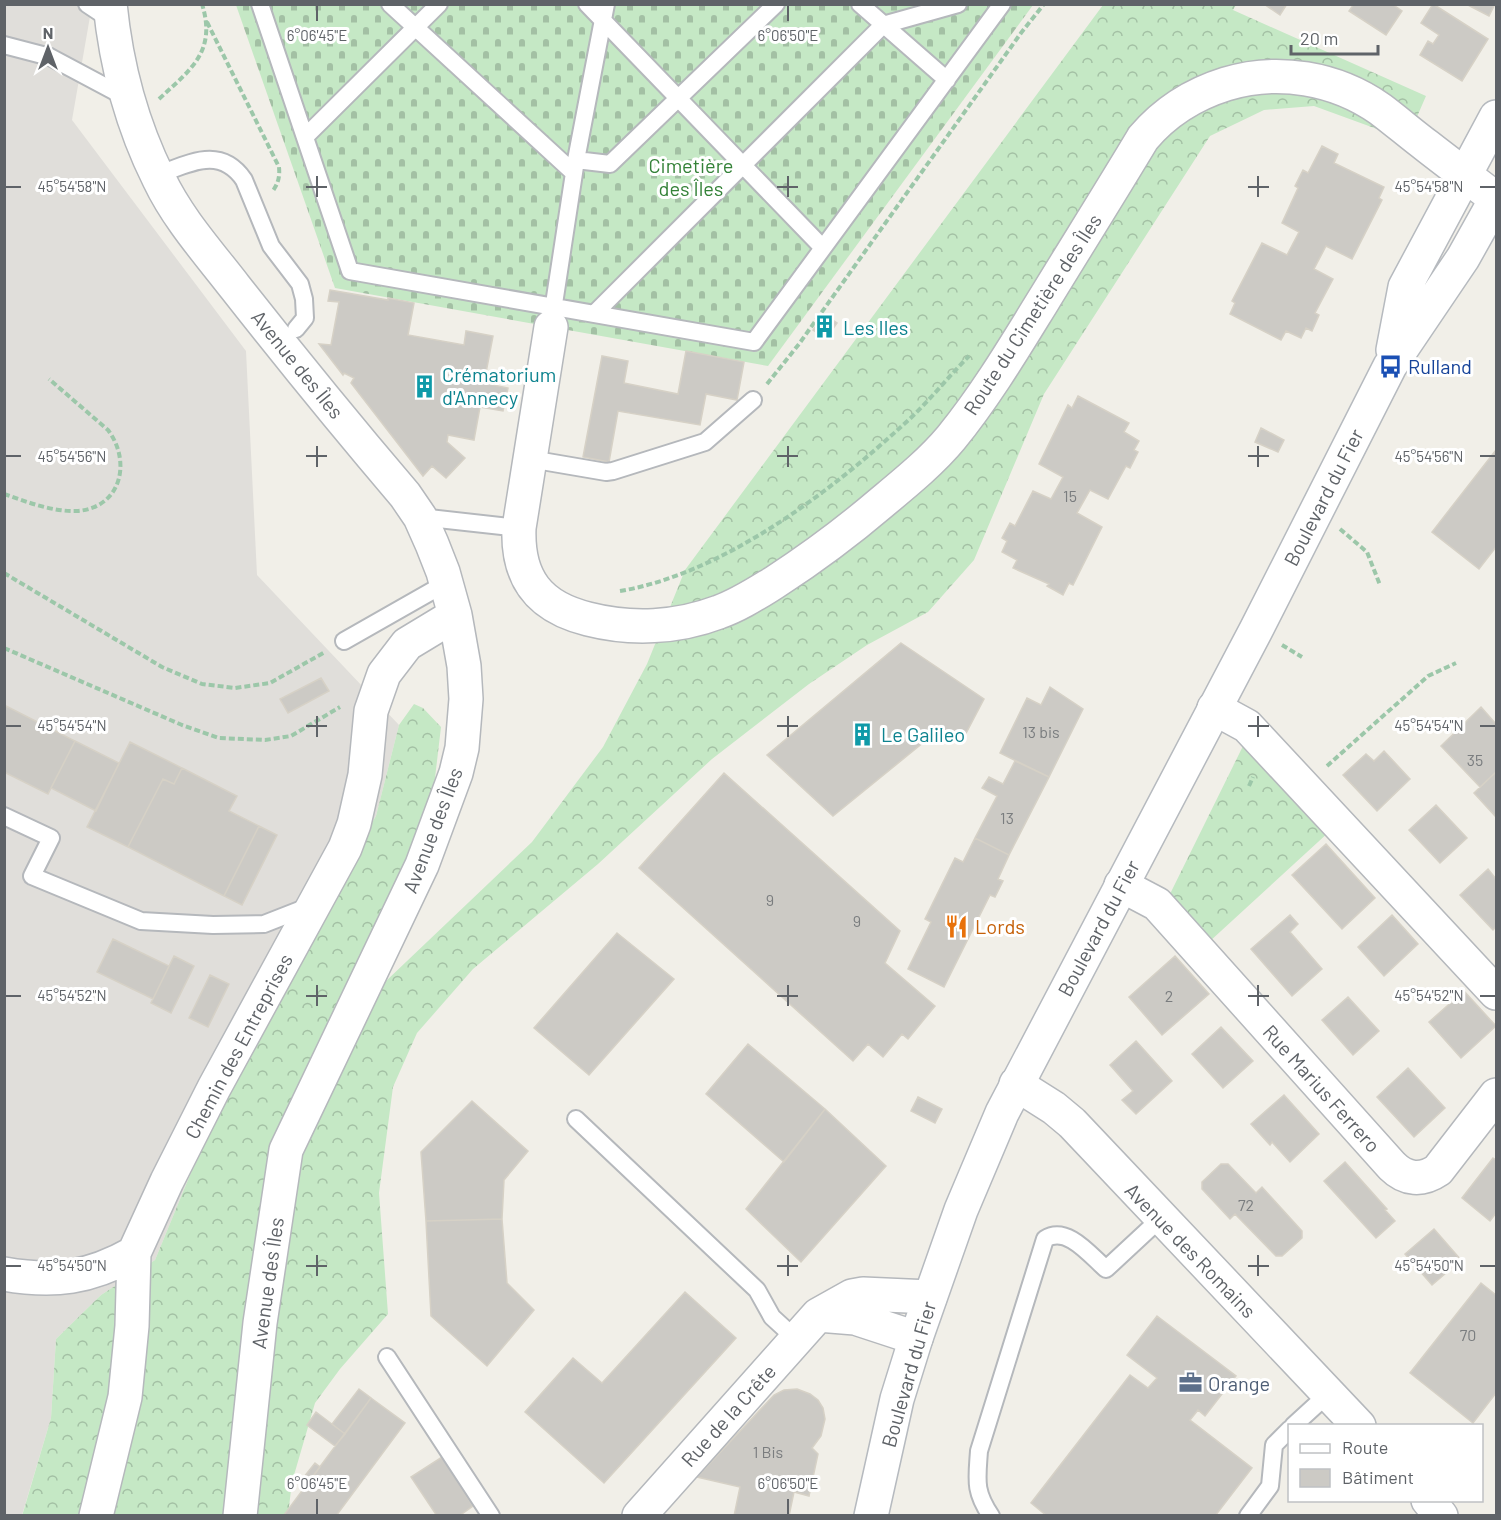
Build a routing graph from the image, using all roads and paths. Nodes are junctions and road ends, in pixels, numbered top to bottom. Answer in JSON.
{"nodes":[{"id":1,"x":202,"y":4,"type":"edge"},
{"id":2,"x":260,"y":4,"type":"edge"},
{"id":3,"x":390,"y":4,"type":"edge"},
{"id":4,"x":439,"y":4,"type":"edge"},
{"id":5,"x":586,"y":4,"type":"edge"},
{"id":6,"x":606,"y":4,"type":"edge"},
{"id":7,"x":776,"y":4,"type":"edge"},
{"id":8,"x":860,"y":4,"type":"edge"},
{"id":9,"x":958,"y":4,"type":"edge"},
{"id":10,"x":1002,"y":4,"type":"edge"},
{"id":11,"x":1044,"y":4,"type":"edge"},
{"id":12,"x":103,"y":10,"type":"edge"},
{"id":13,"x":207,"y":22,"type":"junction"},
{"id":14,"x":604,"y":22,"type":"junction"},
{"id":15,"x":883,"y":24,"type":"junction"},
{"id":16,"x":416,"y":28,"type":"junction"},
{"id":17,"x":4,"y":45,"type":"edge"},
{"id":18,"x":946,"y":80,"type":"junction"},
{"id":19,"x":678,"y":99,"type":"junction"},
{"id":20,"x":131,"y":109,"type":"junction"},
{"id":21,"x":1497,"y":117,"type":"edge"},
{"id":22,"x":305,"y":137,"type":"junction"},
{"id":23,"x":742,"y":165,"type":"junction"},
{"id":24,"x":575,"y":166,"type":"junction"},
{"id":25,"x":156,"y":175,"type":"junction"},
{"id":26,"x":1465,"y":176,"type":"junction"},
{"id":27,"x":1497,"y":199,"type":"edge"},
{"id":28,"x":252,"y":201,"type":"junction"},
{"id":29,"x":822,"y":247,"type":"junction"},
{"id":30,"x":1427,"y":309,"type":"junction"},
{"id":31,"x":594,"y":314,"type":"junction"},
{"id":32,"x":552,"y":317,"type":"junction"},
{"id":33,"x":297,"y":329,"type":"dead end"},
{"id":34,"x":976,"y":349,"type":"dead end"},
{"id":35,"x":1390,"y":366,"type":"junction"},
{"id":36,"x":49,"y":379,"type":"dead end"},
{"id":37,"x":753,"y":400,"type":"joint"},
{"id":38,"x":530,"y":459,"type":"junction"},
{"id":39,"x":4,"y":494,"type":"edge"},
{"id":40,"x":1317,"y":510,"type":"junction"},
{"id":41,"x":420,"y":517,"type":"junction"},
{"id":42,"x":519,"y":528,"type":"junction"},
{"id":43,"x":4,"y":573,"type":"edge"},
{"id":44,"x":446,"y":583,"type":"junction"},
{"id":45,"x":1380,"y":585,"type":"dead end"},
{"id":46,"x":611,"y":592,"type":"dead end"},
{"id":47,"x":455,"y":615,"type":"junction"},
{"id":48,"x":344,"y":641,"type":"joint"},
{"id":49,"x":4,"y":648,"type":"edge"},
{"id":50,"x":1456,"y":663,"type":"dead end"},
{"id":51,"x":380,"y":684,"type":"junction"},
{"id":52,"x":1214,"y":708,"type":"junction"},
{"id":53,"x":1304,"y":787,"type":"junction"},
{"id":54,"x":4,"y":816,"type":"edge"},
{"id":55,"x":1121,"y":885,"type":"junction"},
{"id":56,"x":314,"y":905,"type":"junction"},
{"id":57,"x":1497,"y":993,"type":"edge"},
{"id":58,"x":1016,"y":1084,"type":"junction"},
{"id":59,"x":1497,"y":1095,"type":"edge"},
{"id":60,"x":576,"y":1119,"type":"dead end"},
{"id":61,"x":1161,"y":1218,"type":"junction"},
{"id":62,"x":135,"y":1253,"type":"junction"},
{"id":63,"x":4,"y":1274,"type":"edge"},
{"id":64,"x":930,"y":1297,"type":"junction"},
{"id":65,"x":818,"y":1315,"type":"junction"},
{"id":66,"x":916,"y":1338,"type":"junction"},
{"id":67,"x":796,"y":1339,"type":"junction"},
{"id":68,"x":387,"y":1357,"type":"dead end"},
{"id":69,"x":1329,"y":1394,"type":"junction"},
{"id":70,"x":1294,"y":1424,"type":"edge"},
{"id":71,"x":1358,"y":1424,"type":"edge"},
{"id":72,"x":1288,"y":1431,"type":"edge"},
{"id":73,"x":1430,"y":1502,"type":"edge"},
{"id":74,"x":96,"y":1515,"type":"edge"},
{"id":75,"x":240,"y":1515,"type":"edge"},
{"id":76,"x":491,"y":1515,"type":"edge"},
{"id":77,"x":639,"y":1515,"type":"edge"},
{"id":78,"x":871,"y":1515,"type":"edge"},
{"id":79,"x":991,"y":1515,"type":"edge"},
{"id":80,"x":1248,"y":1515,"type":"edge"},
{"id":81,"x":1441,"y":1515,"type":"edge"}],
"edges":[{"from":1,"to":13,"type":"path"},
{"from":2,"to":22,"type":"lane"},
{"from":3,"to":16,"type":"lane"},
{"from":4,"to":16,"type":"lane"},
{"from":5,"to":14,"type":"lane"},
{"from":6,"to":14,"type":"lane"},
{"from":7,"to":19,"type":"lane"},
{"from":8,"to":15,"type":"lane"},
{"from":9,"to":15,"type":"lane"},
{"from":10,"to":18,"type":"lane"},
{"from":11,"to":37,"type":"path"},
{"from":12,"to":20,"type":"street","name":"Avenue des Îles"},
{"from":13,"to":20,"type":"path"},
{"from":13,"to":28,"type":"path"},
{"from":14,"to":19,"type":"lane"},
{"from":14,"to":24,"type":"lane"},
{"from":15,"to":18,"type":"lane"},
{"from":15,"to":23,"type":"lane"},
{"from":16,"to":22,"type":"lane"},
{"from":16,"to":24,"type":"lane"},
{"from":17,"to":20,"type":"lane"},
{"from":18,"to":29,"type":"lane"},
{"from":19,"to":23,"type":"lane"},
{"from":19,"to":24,"type":"lane"},
{"from":20,"to":25,"type":"street","name":"Avenue des Îles"},
{"from":21,"to":26,"type":"street","name":"Boulevard du Fier"},
{"from":22,"to":32,"type":"lane"},
{"from":23,"to":29,"type":"lane"},
{"from":23,"to":31,"type":"lane"},
{"from":24,"to":32,"type":"lane"},
{"from":25,"to":28,"type":"lane"},
{"from":25,"to":41,"type":"street","name":"Avenue des Îles"},
{"from":26,"to":27,"type":"street","name":"Route du Cimetière des Îles"},
{"from":26,"to":30,"type":"street","name":"Boulevard du Fier"},
{"from":26,"to":35,"type":"street","name":"Boulevard du Fier"},
{"from":26,"to":42,"type":"street","name":"Route du Cimetière des Îles"},
{"from":27,"to":30,"type":"street","name":"Boulevard du Fier"},
{"from":28,"to":33,"type":"lane"},
{"from":29,"to":31,"type":"lane"},
{"from":30,"to":35,"type":"street","name":"Boulevard du Fier"},
{"from":31,"to":32,"type":"lane"},
{"from":32,"to":38,"type":"street","name":"Route du Cimetière des Îles"},
{"from":34,"to":46,"type":"path"},
{"from":35,"to":40,"type":"street","name":"Boulevard du Fier"},
{"from":36,"to":39,"type":"path"},
{"from":37,"to":38,"type":"lane"},
{"from":38,"to":42,"type":"street","name":"Route du Cimetière des Îles"},
{"from":40,"to":45,"type":"path"},
{"from":40,"to":52,"type":"street","name":"Boulevard du Fier"},
{"from":41,"to":42,"type":"lane"},
{"from":41,"to":44,"type":"street","name":"Avenue des Îles"},
{"from":43,"to":48,"type":"path"},
{"from":44,"to":47,"type":"street","name":"Avenue des Îles"},
{"from":44,"to":48,"type":"lane"},
{"from":47,"to":51,"type":"street","name":"Chemin des Entreprises"},
{"from":47,"to":75,"type":"street","name":"Avenue des Îles"},
{"from":49,"to":51,"type":"path"},
{"from":50,"to":53,"type":"path"},
{"from":51,"to":56,"type":"street","name":"Chemin des Entreprises"},
{"from":52,"to":53,"type":"street"},
{"from":52,"to":55,"type":"street","name":"Boulevard du Fier"},
{"from":53,"to":57,"type":"street"},
{"from":54,"to":56,"type":"lane"},
{"from":55,"to":58,"type":"street","name":"Boulevard du Fier"},
{"from":55,"to":59,"type":"street","name":"Rue Marius Ferrero"},
{"from":56,"to":62,"type":"street","name":"Chemin des Entreprises"},
{"from":58,"to":61,"type":"street","name":"Avenue des Romains"},
{"from":58,"to":64,"type":"street","name":"Boulevard du Fier"},
{"from":60,"to":67,"type":"lane"},
{"from":61,"to":69,"type":"street","name":"Avenue des Romains"},
{"from":61,"to":79,"type":"lane"},
{"from":62,"to":63,"type":"street"},
{"from":62,"to":74,"type":"street","name":"Chemin des Entreprises"},
{"from":64,"to":65,"type":"street","name":"Rue de la Crête"},
{"from":64,"to":66,"type":"street","name":"Boulevard du Fier"},
{"from":65,"to":66,"type":"street"},
{"from":65,"to":67,"type":"street","name":"Rue de la Crête"},
{"from":66,"to":78,"type":"street","name":"Boulevard du Fier"},
{"from":67,"to":77,"type":"street","name":"Rue de la Crête"},
{"from":68,"to":76,"type":"lane"},
{"from":69,"to":70,"type":"lane"},
{"from":69,"to":71,"type":"street","name":"Avenue des Romains"},
{"from":72,"to":80,"type":"lane"},
{"from":73,"to":81,"type":"street"}]}
